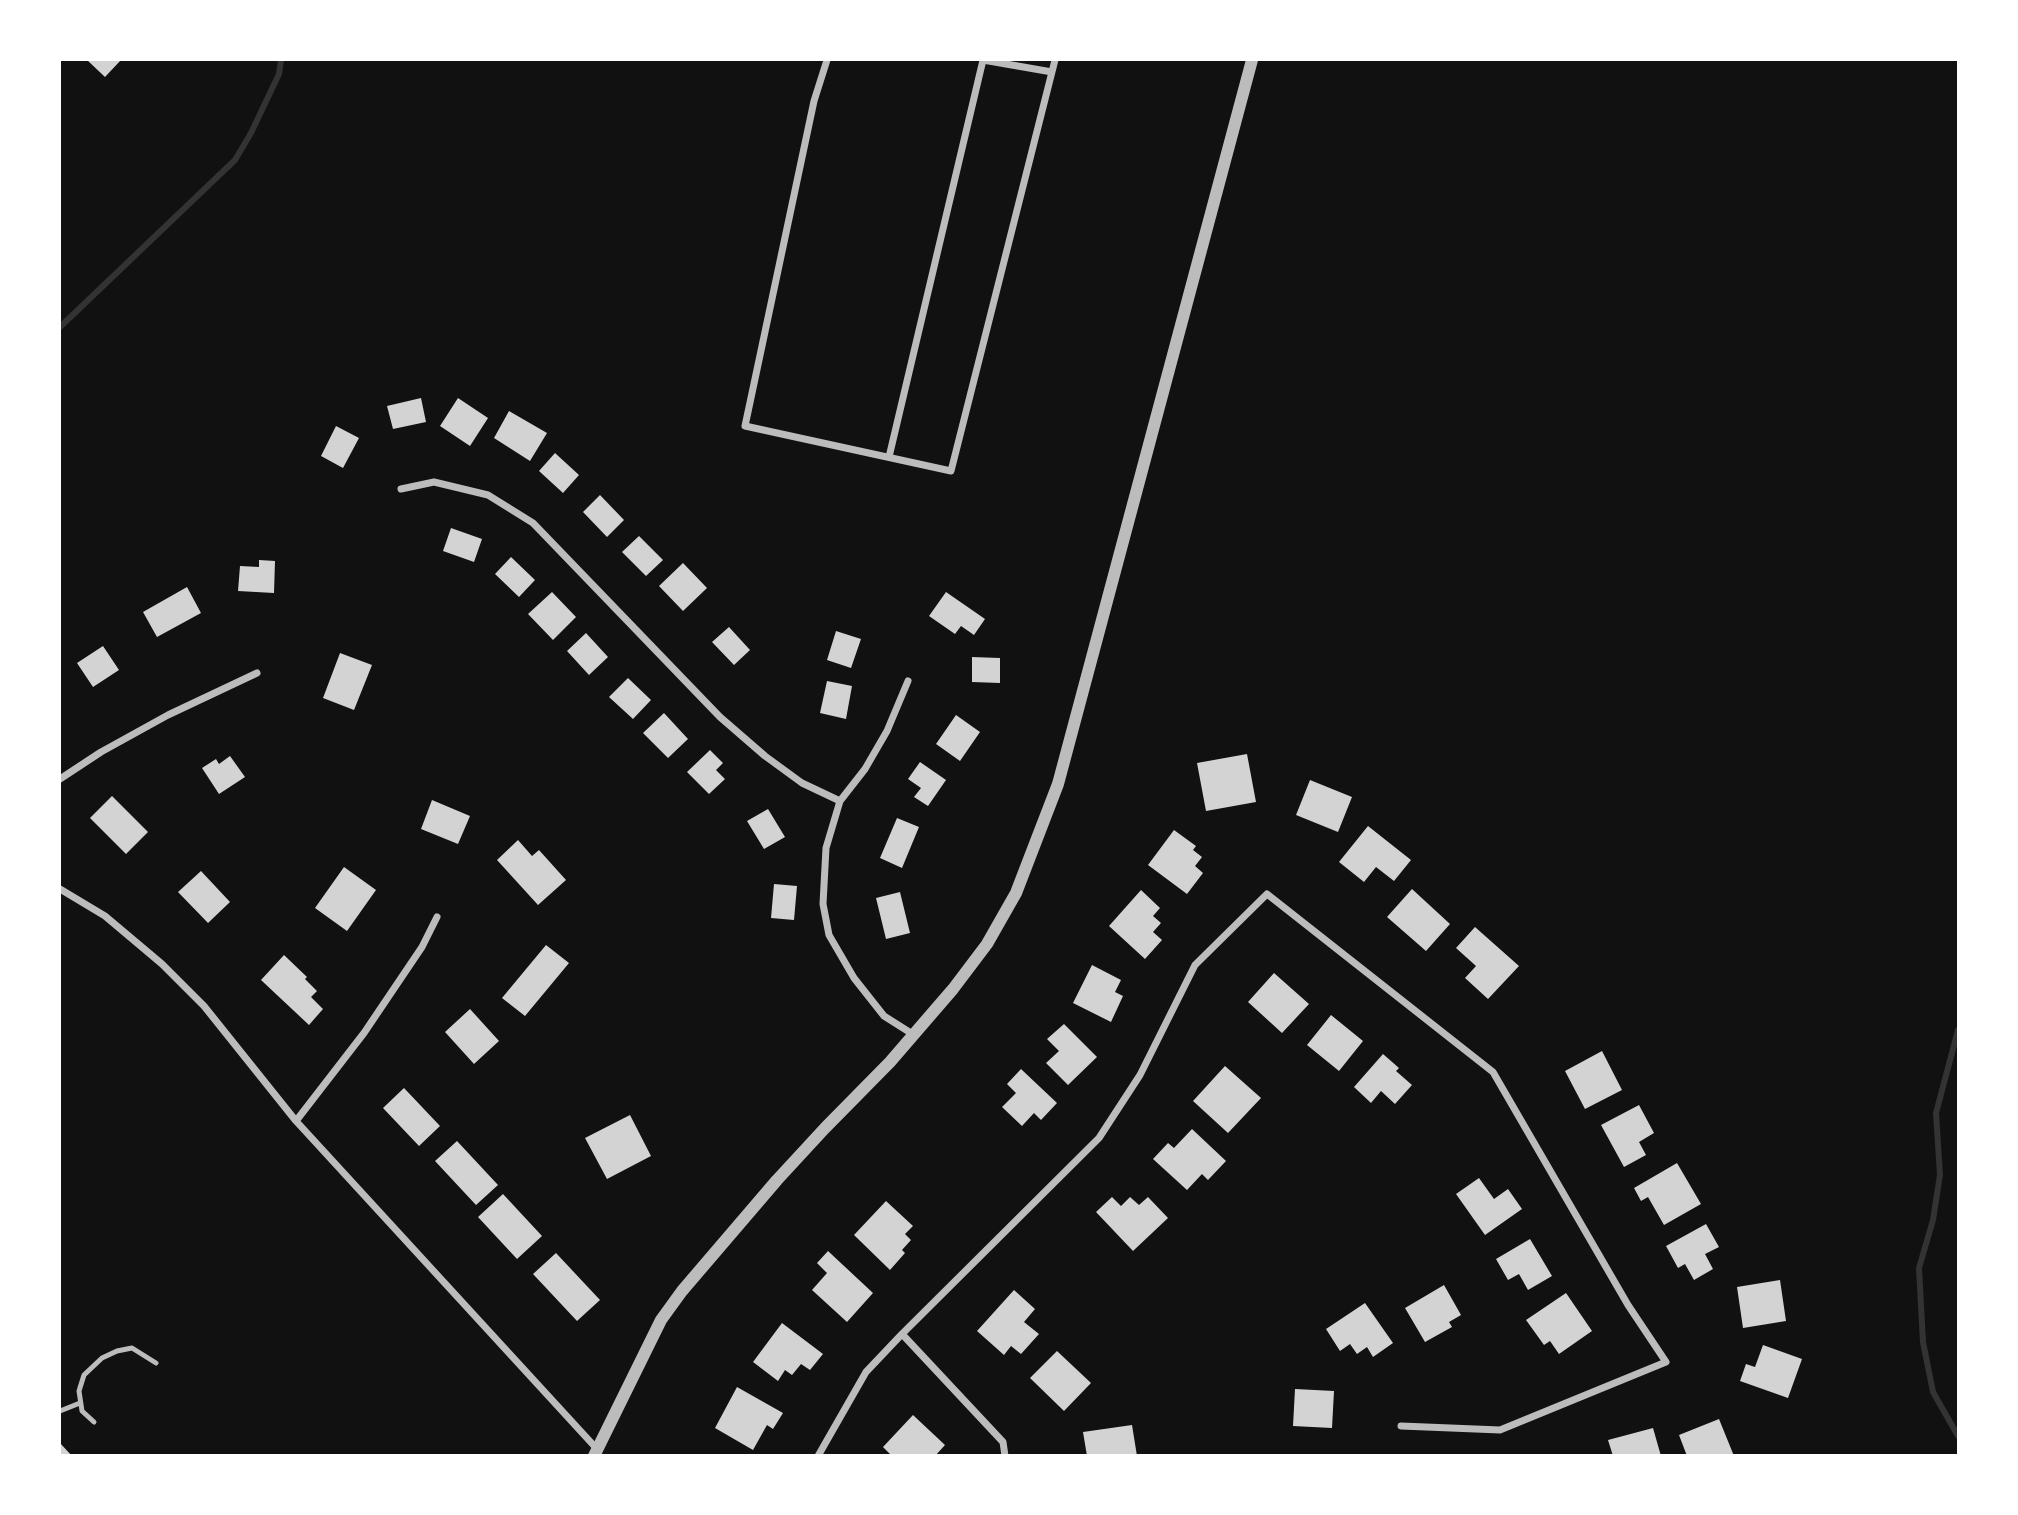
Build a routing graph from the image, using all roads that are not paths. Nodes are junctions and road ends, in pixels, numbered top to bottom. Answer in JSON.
{"nodes":[{"id":1,"x":827,"y":60,"type":"edge"},
{"id":2,"x":1055,"y":60,"type":"edge"},
{"id":3,"x":1252,"y":60,"type":"edge"},
{"id":4,"x":1052,"y":72,"type":"junction"},
{"id":5,"x":888,"y":457,"type":"junction"},
{"id":6,"x":401,"y":489,"type":"dead end"},
{"id":7,"x":257,"y":673,"type":"dead end"},
{"id":8,"x":908,"y":681,"type":"dead end"},
{"id":9,"x":60,"y":779,"type":"edge"},
{"id":10,"x":840,"y":801,"type":"junction"},
{"id":11,"x":60,"y":889,"type":"edge"},
{"id":12,"x":437,"y":917,"type":"dead end"},
{"id":13,"x":914,"y":1035,"type":"junction"},
{"id":14,"x":296,"y":1121,"type":"junction"},
{"id":15,"x":902,"y":1334,"type":"junction"},
{"id":16,"x":156,"y":1363,"type":"dead end"},
{"id":17,"x":80,"y":1404,"type":"junction"},
{"id":18,"x":60,"y":1410,"type":"edge"},
{"id":19,"x":94,"y":1422,"type":"dead end"},
{"id":20,"x":1401,"y":1426,"type":"dead end"},
{"id":21,"x":596,"y":1452,"type":"edge"},
{"id":22,"x":818,"y":1455,"type":"edge"},
{"id":23,"x":1005,"y":1455,"type":"edge"}],
"edges":[{"from":1,"to":5,"type":"street"},
{"from":2,"to":4,"type":"street"},
{"from":3,"to":13,"type":"street"},
{"from":4,"to":5,"type":"street"},
{"from":4,"to":5,"type":"street"},
{"from":6,"to":10,"type":"street"},
{"from":7,"to":9,"type":"street"},
{"from":8,"to":10,"type":"street"},
{"from":10,"to":13,"type":"street"},
{"from":11,"to":14,"type":"street"},
{"from":12,"to":14,"type":"street"},
{"from":13,"to":21,"type":"street"},
{"from":14,"to":21,"type":"street"},
{"from":15,"to":20,"type":"street"},
{"from":15,"to":22,"type":"street"},
{"from":15,"to":23,"type":"street"},
{"from":16,"to":17,"type":"lane"},
{"from":17,"to":18,"type":"lane"},
{"from":17,"to":19,"type":"lane"}]}
